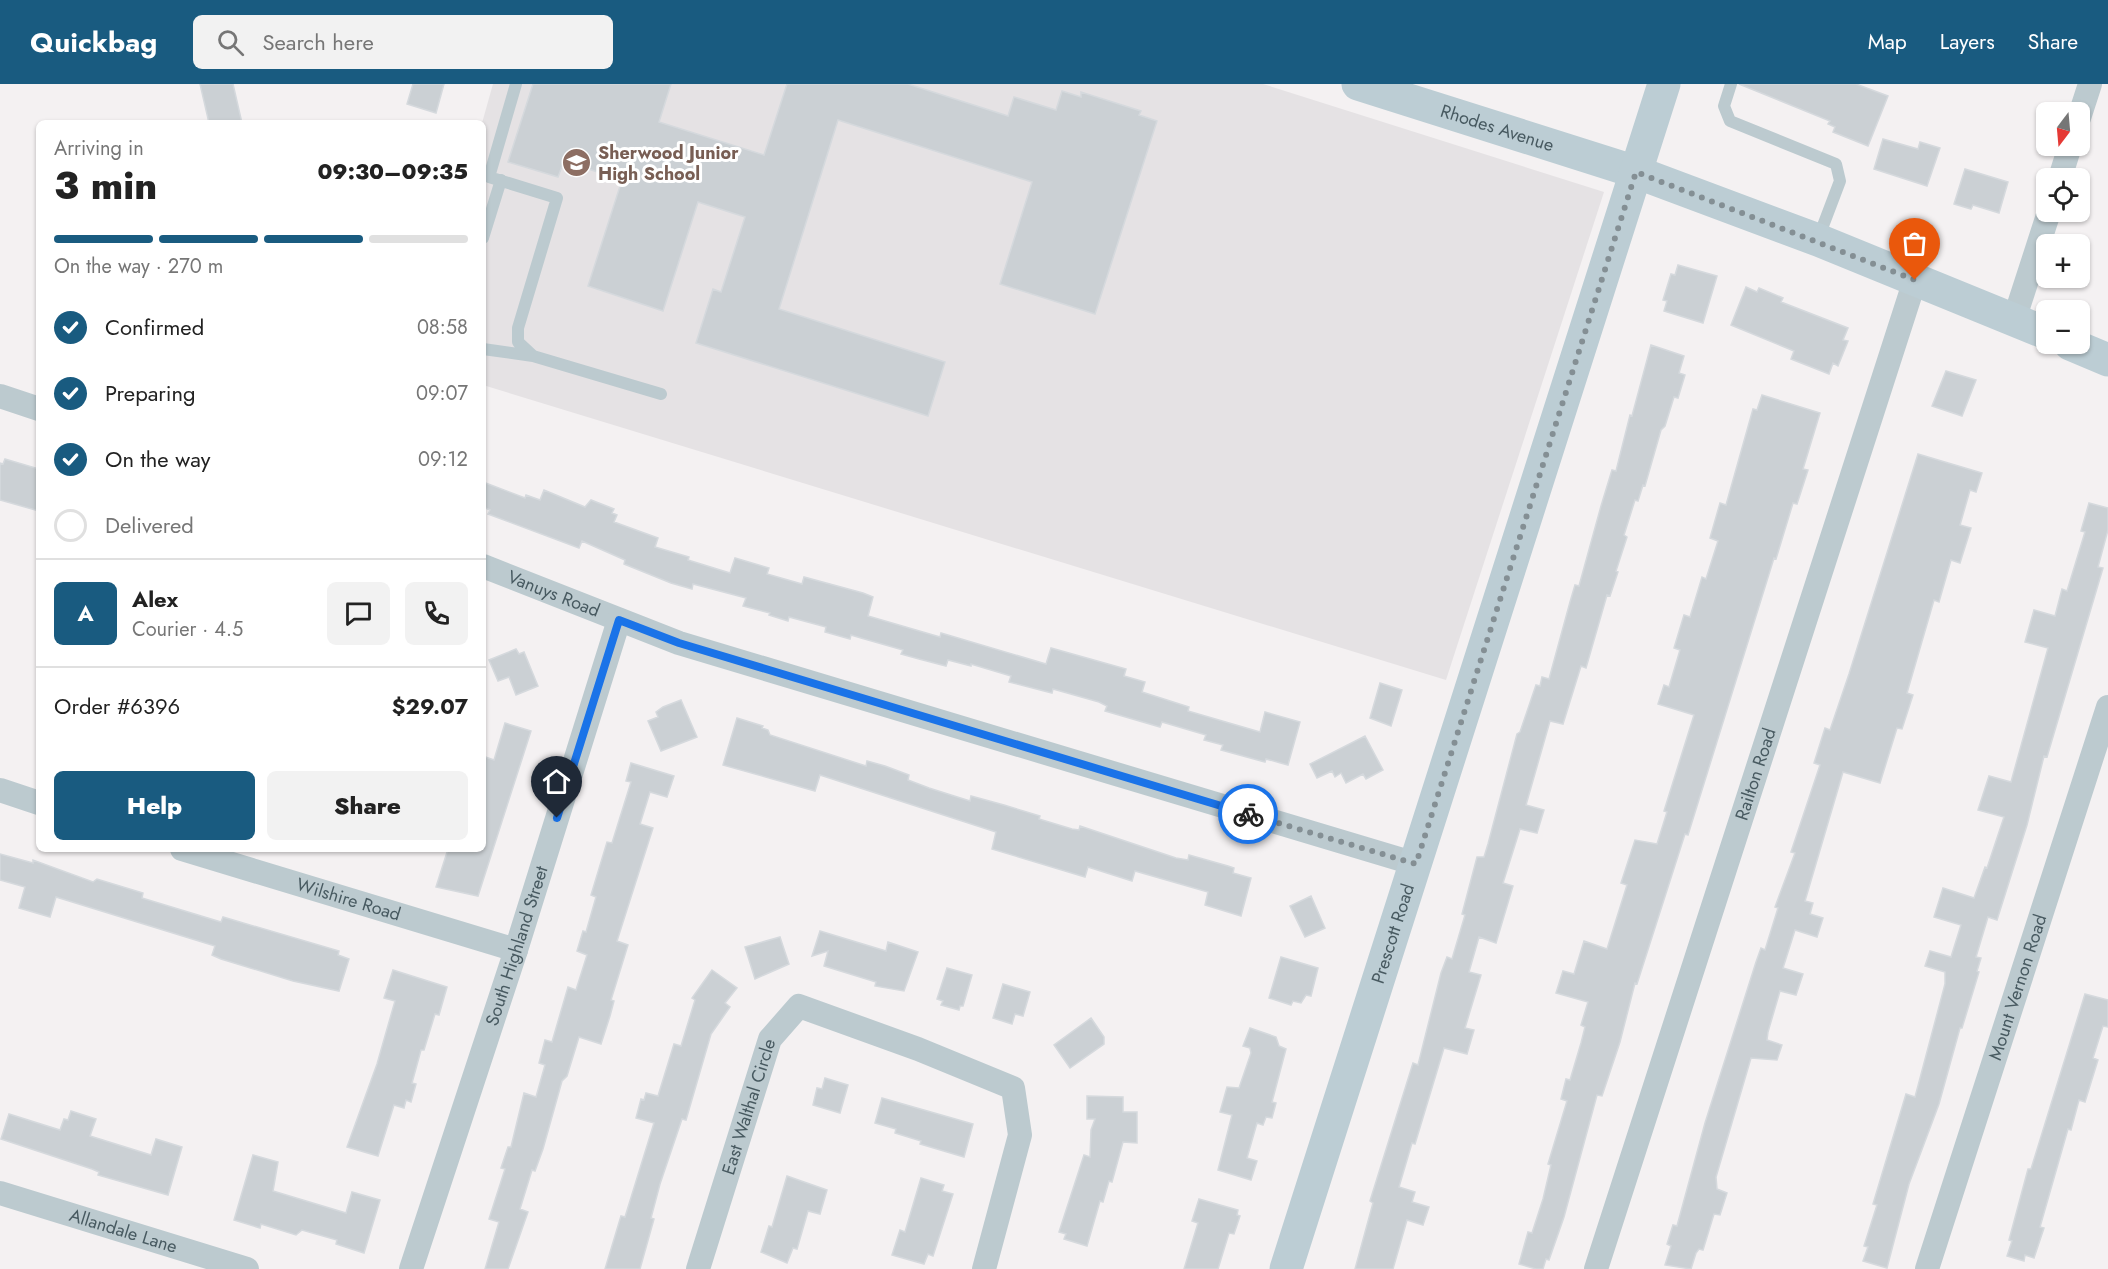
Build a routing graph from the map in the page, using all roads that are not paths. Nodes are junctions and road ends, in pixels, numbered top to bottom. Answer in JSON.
{"nodes":[{"id":1,"x":516,"y":84,"type":"edge"},
{"id":2,"x":1358,"y":84,"type":"edge"},
{"id":3,"x":1664,"y":84,"type":"edge"},
{"id":4,"x":1731,"y":84,"type":"edge"},
{"id":5,"x":2090,"y":84,"type":"edge"},
{"id":6,"x":2084,"y":102,"type":"edge"},
{"id":7,"x":1636,"y":172,"type":"junction"},
{"id":8,"x":501,"y":180,"type":"junction"},
{"id":9,"x":2046,"y":222,"type":"edge"},
{"id":10,"x":486,"y":228,"type":"edge"},
{"id":11,"x":1818,"y":240,"type":"junction"},
{"id":12,"x":1915,"y":280,"type":"junction"},
{"id":13,"x":2014,"y":320,"type":"junction"},
{"id":14,"x":2036,"y":329,"type":"edge"},
{"id":15,"x":486,"y":349,"type":"edge"},
{"id":16,"x":2090,"y":352,"type":"edge"},
{"id":17,"x":534,"y":356,"type":"junction"},
{"id":18,"x":2108,"y":360,"type":"edge"},
{"id":19,"x":661,"y":394,"type":"dead end"},
{"id":20,"x":0,"y":396,"type":"edge"},
{"id":21,"x":36,"y":408,"type":"edge"},
{"id":22,"x":486,"y":567,"type":"edge"},
{"id":23,"x":619,"y":620,"type":"junction"},
{"id":24,"x":2108,"y":707,"type":"edge"},
{"id":25,"x":0,"y":790,"type":"edge"},
{"id":26,"x":36,"y":802,"type":"edge"},
{"id":27,"x":202,"y":852,"type":"edge"},
{"id":28,"x":223,"y":855,"type":"edge"},
{"id":29,"x":1416,"y":864,"type":"junction"},
{"id":30,"x":516,"y":950,"type":"junction"},
{"id":31,"x":0,"y":1193,"type":"edge"},
{"id":32,"x":247,"y":1269,"type":"edge"},
{"id":33,"x":411,"y":1269,"type":"edge"},
{"id":34,"x":698,"y":1269,"type":"edge"},
{"id":35,"x":984,"y":1269,"type":"edge"},
{"id":36,"x":1286,"y":1269,"type":"edge"},
{"id":37,"x":1596,"y":1269,"type":"edge"},
{"id":38,"x":1927,"y":1269,"type":"edge"}],
"edges":[{"from":1,"to":8,"type":"lane"},
{"from":2,"to":7,"type":"main road","name":"Rhodes Avenue"},
{"from":3,"to":7,"type":"main road","name":"Prescott Road"},
{"from":4,"to":11,"type":"lane"},
{"from":5,"to":6,"type":"street"},
{"from":7,"to":11,"type":"main road","name":"Rhodes Avenue"},
{"from":7,"to":29,"type":"main road","name":"Prescott Road"},
{"from":8,"to":10,"type":"lane"},
{"from":8,"to":17,"type":"lane"},
{"from":9,"to":13,"type":"street"},
{"from":11,"to":12,"type":"main road","name":"Rhodes Avenue"},
{"from":12,"to":13,"type":"main road","name":"Rhodes Avenue"},
{"from":12,"to":37,"type":"street","name":"Railton Road"},
{"from":13,"to":14,"type":"main road","name":"Rhodes Avenue"},
{"from":15,"to":17,"type":"lane"},
{"from":16,"to":18,"type":"main road"},
{"from":17,"to":19,"type":"lane"},
{"from":20,"to":21,"type":"street"},
{"from":22,"to":23,"type":"street","name":"Vanuys Road"},
{"from":23,"to":29,"type":"street","name":"Vanuys Road"},
{"from":23,"to":30,"type":"street","name":"South Highland Street"},
{"from":24,"to":38,"type":"street","name":"Mount Vernon Road"},
{"from":25,"to":26,"type":"street"},
{"from":27,"to":28,"type":"street","name":"Wilshire Road"},
{"from":28,"to":30,"type":"street","name":"Wilshire Road"},
{"from":29,"to":36,"type":"main road","name":"Prescott Road"},
{"from":30,"to":33,"type":"street","name":"South Highland Street"},
{"from":31,"to":32,"type":"street","name":"Allandale Lane"},
{"from":34,"to":35,"type":"street","name":"East Walthal Circle"}]}
